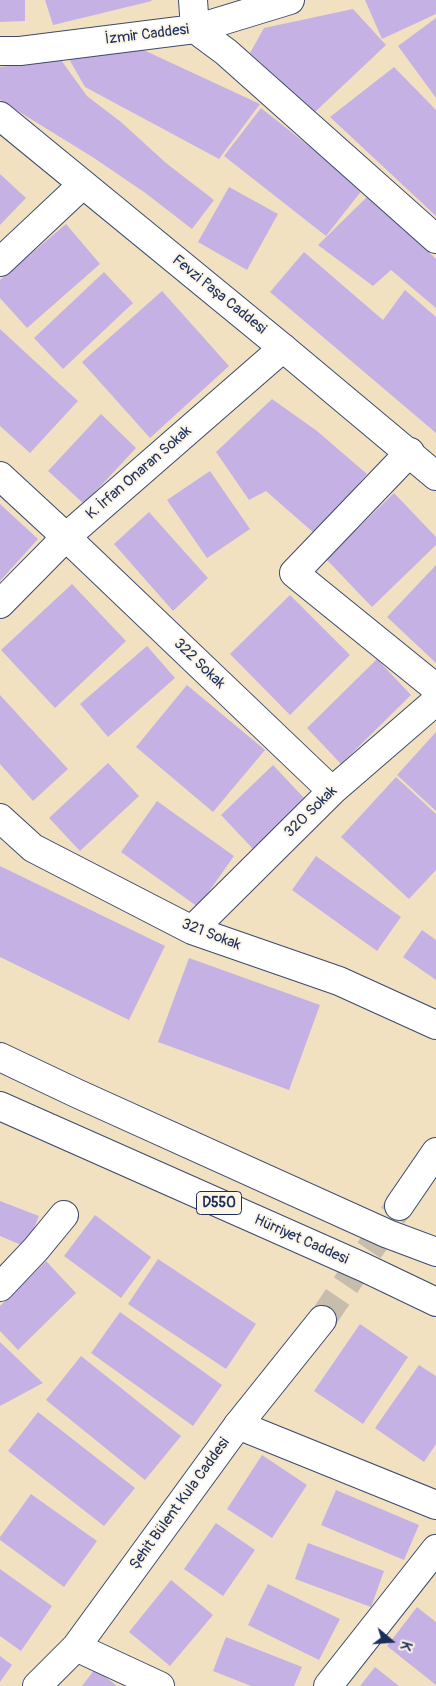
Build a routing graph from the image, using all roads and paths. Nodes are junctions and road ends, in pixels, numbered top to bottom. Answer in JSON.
{"nodes":[{"id":1,"x":193,"y":0,"type":"edge"},
{"id":2,"x":290,"y":0,"type":"edge"},
{"id":3,"x":195,"y":29,"type":"junction"},
{"id":4,"x":0,"y":51,"type":"edge"},
{"id":5,"x":0,"y":116,"type":"edge"},
{"id":6,"x":82,"y":185,"type":"junction"},
{"id":7,"x":436,"y":239,"type":"edge"},
{"id":8,"x":0,"y":262,"type":"edge"},
{"id":9,"x":283,"y":348,"type":"junction"},
{"id":10,"x":410,"y":452,"type":"junction"},
{"id":11,"x":0,"y":476,"type":"edge"},
{"id":12,"x":436,"y":476,"type":"edge"},
{"id":13,"x":66,"y":537,"type":"junction"},
{"id":14,"x":0,"y":604,"type":"edge"},
{"id":15,"x":436,"y":688,"type":"edge"},
{"id":16,"x":436,"y":701,"type":"edge"},
{"id":17,"x":332,"y":791,"type":"junction"},
{"id":18,"x":0,"y":818,"type":"edge"},
{"id":19,"x":192,"y":930,"type":"junction"},
{"id":20,"x":436,"y":1025,"type":"edge"},
{"id":21,"x":0,"y":1057,"type":"edge"},
{"id":22,"x":0,"y":1106,"type":"edge"},
{"id":23,"x":436,"y":1152,"type":"edge"},
{"id":24,"x":399,"y":1206,"type":"tunnel mouth"},
{"id":25,"x":64,"y":1215,"type":"dead end"},
{"id":26,"x":436,"y":1252,"type":"edge"},
{"id":27,"x":0,"y":1287,"type":"edge"},
{"id":28,"x":436,"y":1302,"type":"edge"},
{"id":29,"x":322,"y":1320,"type":"tunnel mouth"},
{"id":30,"x":238,"y":1425,"type":"junction"},
{"id":31,"x":436,"y":1505,"type":"edge"},
{"id":32,"x":436,"y":1549,"type":"edge"},
{"id":33,"x":76,"y":1647,"type":"junction"},
{"id":34,"x":37,"y":1686,"type":"edge"},
{"id":35,"x":160,"y":1686,"type":"edge"},
{"id":36,"x":328,"y":1686,"type":"edge"}],
"edges":[{"from":1,"to":3,"type":"main road"},
{"from":2,"to":3,"type":"main road","name":"İzmir Caddesi"},
{"from":3,"to":4,"type":"main road","name":"İzmir Caddesi"},
{"from":3,"to":7,"type":"main road"},
{"from":5,"to":6,"type":"main road","name":"Fevzi Paşa Caddesi"},
{"from":6,"to":8,"type":"main road"},
{"from":6,"to":9,"type":"main road","name":"Fevzi Paşa Caddesi"},
{"from":9,"to":10,"type":"main road","name":"Fevzi Paşa Caddesi"},
{"from":9,"to":13,"type":"main road","name":"K. İrfan Onaran Sokak"},
{"from":10,"to":12,"type":"main road","name":"Fevzi Paşa Caddesi"},
{"from":10,"to":15,"type":"main road"},
{"from":11,"to":13,"type":"main road","name":"322 Sokak"},
{"from":13,"to":14,"type":"main road","name":"K. İrfan Onaran Sokak"},
{"from":13,"to":17,"type":"main road","name":"322 Sokak"},
{"from":16,"to":17,"type":"main road","name":"320 Sokak"},
{"from":17,"to":19,"type":"main road","name":"320 Sokak"},
{"from":18,"to":19,"type":"main road","name":"321 Sokak"},
{"from":19,"to":20,"type":"main road","name":"321 Sokak"},
{"from":21,"to":26,"type":"main road","number":"D550"},
{"from":22,"to":28,"type":"main road","name":"Hürriyet Caddesi","number":"D550"},
{"from":23,"to":24,"type":"main road"},
{"from":25,"to":27,"type":"main road"},
{"from":29,"to":30,"type":"main road","name":"Şehit Bülent Kula Caddesi"},
{"from":30,"to":31,"type":"main road"},
{"from":30,"to":33,"type":"main road","name":"Şehit Bülent Kula Caddesi"},
{"from":32,"to":36,"type":"main road"},
{"from":33,"to":34,"type":"main road","name":"Şehit Bülent Kula Caddesi"},
{"from":33,"to":35,"type":"main road"}]}
